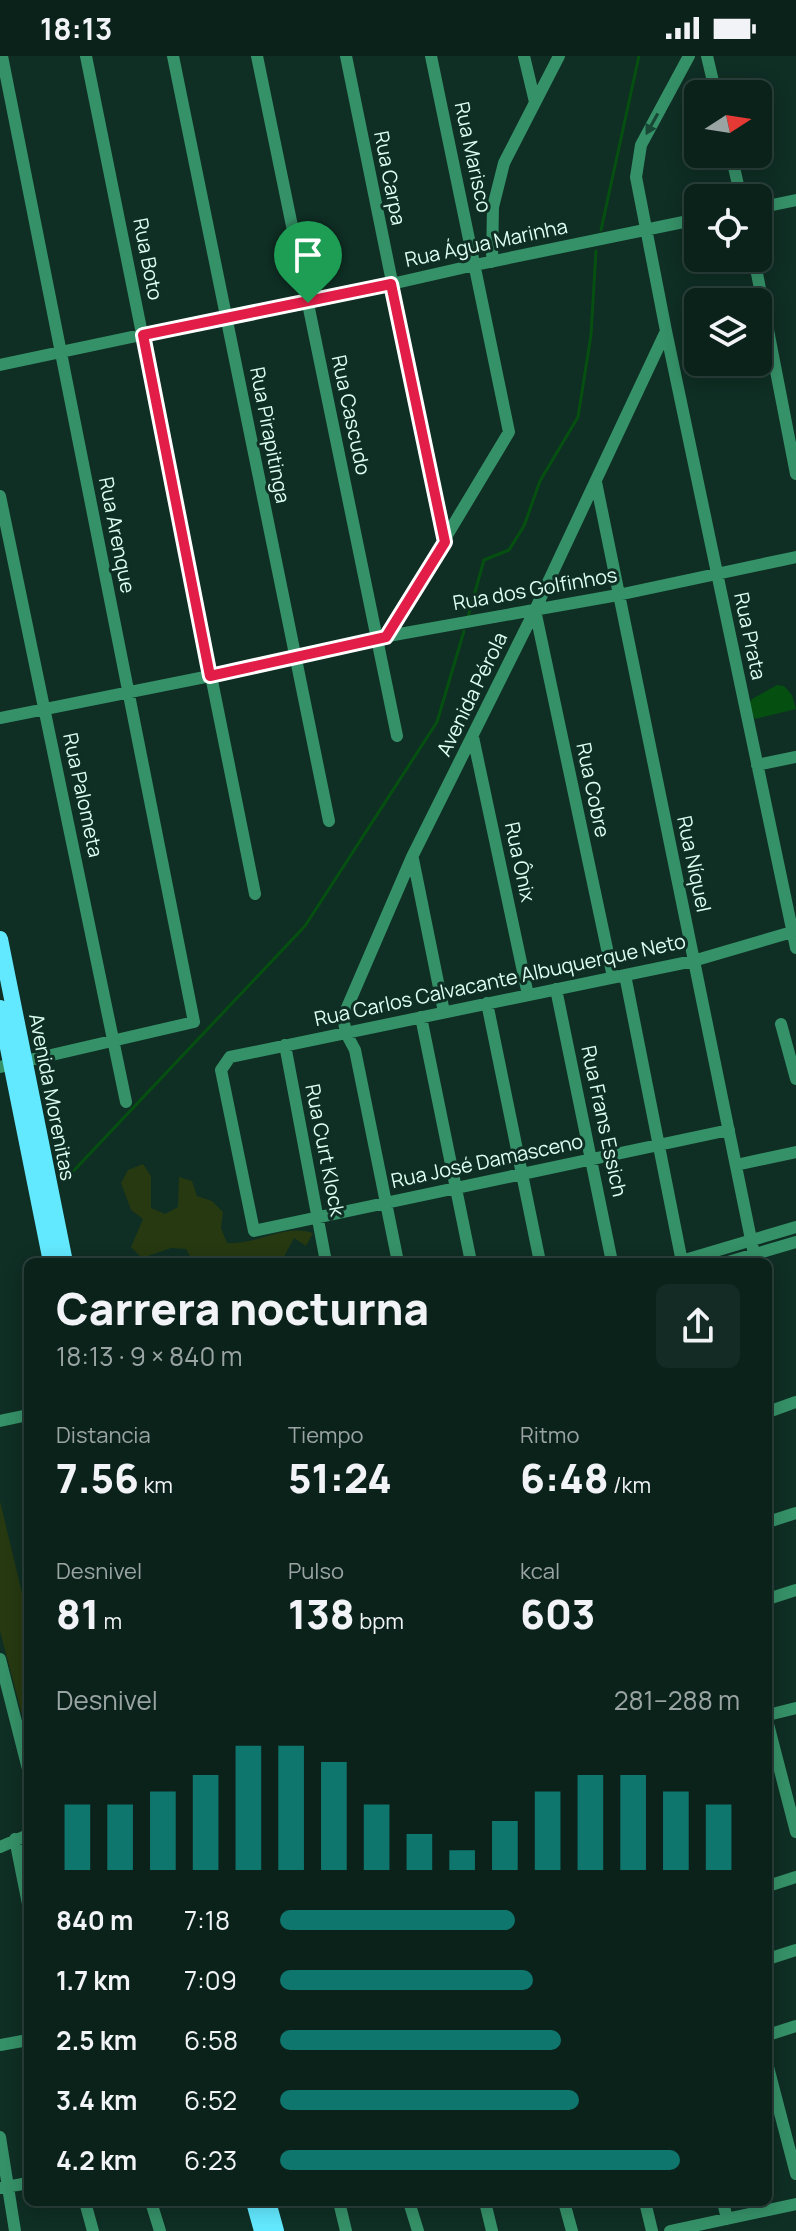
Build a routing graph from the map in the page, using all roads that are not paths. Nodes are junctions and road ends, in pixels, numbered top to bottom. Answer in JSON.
{"nodes":[{"id":1,"x":2,"y":56,"type":"edge"},
{"id":2,"x":86,"y":56,"type":"edge"},
{"id":3,"x":173,"y":56,"type":"edge"},
{"id":4,"x":257,"y":56,"type":"edge"},
{"id":5,"x":346,"y":56,"type":"edge"},
{"id":6,"x":431,"y":56,"type":"edge"},
{"id":7,"x":524,"y":56,"type":"edge"},
{"id":8,"x":559,"y":56,"type":"edge"},
{"id":9,"x":689,"y":56,"type":"edge"},
{"id":10,"x":707,"y":56,"type":"edge"},
{"id":11,"x":713,"y":80,"type":"edge"},
{"id":12,"x":535,"y":102,"type":"junction"},
{"id":13,"x":796,"y":200,"type":"edge"},
{"id":14,"x":772,"y":205,"type":"edge"},
{"id":15,"x":684,"y":222,"type":"edge"},
{"id":16,"x":646,"y":229,"type":"junction"},
{"id":17,"x":492,"y":262,"type":"junction"},
{"id":18,"x":475,"y":265,"type":"junction"},
{"id":19,"x":757,"y":272,"type":"edge"},
{"id":20,"x":391,"y":284,"type":"junction"},
{"id":21,"x":308,"y":303,"type":"junction"},
{"id":22,"x":226,"y":317,"type":"junction"},
{"id":23,"x":666,"y":331,"type":"junction"},
{"id":24,"x":143,"y":335,"type":"junction"},
{"id":25,"x":60,"y":352,"type":"junction"},
{"id":26,"x":0,"y":365,"type":"edge"},
{"id":27,"x":796,"y":474,"type":"edge"},
{"id":28,"x":596,"y":481,"type":"junction"},
{"id":29,"x":0,"y":496,"type":"edge"},
{"id":30,"x":445,"y":542,"type":"junction"},
{"id":31,"x":796,"y":557,"type":"edge"},
{"id":32,"x":717,"y":574,"type":"junction"},
{"id":33,"x":618,"y":595,"type":"junction"},
{"id":34,"x":535,"y":610,"type":"junction"},
{"id":35,"x":381,"y":637,"type":"junction"},
{"id":36,"x":294,"y":658,"type":"junction"},
{"id":37,"x":210,"y":676,"type":"junction"},
{"id":38,"x":128,"y":692,"type":"junction"},
{"id":39,"x":45,"y":708,"type":"junction"},
{"id":40,"x":0,"y":718,"type":"edge"},
{"id":41,"x":397,"y":736,"type":"dead end"},
{"id":42,"x":473,"y":737,"type":"junction"},
{"id":43,"x":796,"y":757,"type":"edge"},
{"id":44,"x":757,"y":765,"type":"junction"},
{"id":45,"x":329,"y":821,"type":"dead end"},
{"id":46,"x":412,"y":857,"type":"junction"},
{"id":47,"x":255,"y":894,"type":"dead end"},
{"id":48,"x":792,"y":932,"type":"junction"},
{"id":49,"x":0,"y":939,"type":"edge"},
{"id":50,"x":796,"y":948,"type":"edge"},
{"id":51,"x":693,"y":961,"type":"junction"},
{"id":52,"x":619,"y":976,"type":"junction"},
{"id":53,"x":556,"y":989,"type":"junction"},
{"id":54,"x":528,"y":995,"type":"junction"},
{"id":55,"x":487,"y":1003,"type":"junction"},
{"id":56,"x":0,"y":1008,"type":"edge"},
{"id":57,"x":444,"y":1012,"type":"junction"},
{"id":58,"x":421,"y":1017,"type":"junction"},
{"id":59,"x":781,"y":1024,"type":"dead end"},
{"id":60,"x":346,"y":1033,"type":"junction"},
{"id":61,"x":113,"y":1040,"type":"junction"},
{"id":62,"x":285,"y":1045,"type":"junction"},
{"id":63,"x":12,"y":1065,"type":"edge"},
{"id":64,"x":796,"y":1079,"type":"edge"},
{"id":65,"x":126,"y":1102,"type":"dead end"},
{"id":66,"x":729,"y":1130,"type":"junction"},
{"id":67,"x":659,"y":1145,"type":"junction"},
{"id":68,"x":796,"y":1152,"type":"edge"},
{"id":69,"x":592,"y":1159,"type":"junction"},
{"id":70,"x":736,"y":1165,"type":"junction"},
{"id":71,"x":523,"y":1174,"type":"junction"},
{"id":72,"x":455,"y":1189,"type":"junction"},
{"id":73,"x":387,"y":1203,"type":"junction"},
{"id":74,"x":318,"y":1218,"type":"junction"},
{"id":75,"x":796,"y":1227,"type":"edge"},
{"id":76,"x":254,"y":1231,"type":"joint"},
{"id":77,"x":751,"y":1240,"type":"junction"},
{"id":78,"x":796,"y":1242,"type":"edge"},
{"id":79,"x":754,"y":1254,"type":"junction"},
{"id":80,"x":50,"y":1258,"type":"edge"},
{"id":81,"x":64,"y":1258,"type":"edge"},
{"id":82,"x":325,"y":1258,"type":"edge"},
{"id":83,"x":397,"y":1258,"type":"edge"},
{"id":84,"x":470,"y":1258,"type":"edge"},
{"id":85,"x":539,"y":1258,"type":"edge"},
{"id":86,"x":611,"y":1258,"type":"edge"},
{"id":87,"x":680,"y":1258,"type":"edge"},
{"id":88,"x":694,"y":1258,"type":"edge"},
{"id":89,"x":741,"y":1258,"type":"edge"},
{"id":90,"x":796,"y":1402,"type":"edge"},
{"id":91,"x":772,"y":1411,"type":"edge"},
{"id":92,"x":24,"y":1416,"type":"edge"},
{"id":93,"x":0,"y":1421,"type":"edge"},
{"id":94,"x":796,"y":1513,"type":"edge"},
{"id":95,"x":772,"y":1521,"type":"edge"},
{"id":96,"x":796,"y":1590,"type":"edge"},
{"id":97,"x":772,"y":1598,"type":"edge"},
{"id":98,"x":0,"y":1659,"type":"edge"},
{"id":99,"x":796,"y":1708,"type":"edge"},
{"id":100,"x":772,"y":1714,"type":"edge"},
{"id":101,"x":772,"y":1739,"type":"edge"},
{"id":102,"x":24,"y":1753,"type":"edge"},
{"id":103,"x":796,"y":1832,"type":"edge"},
{"id":104,"x":24,"y":1836,"type":"edge"},
{"id":105,"x":15,"y":1839,"type":"junction"},
{"id":106,"x":0,"y":1847,"type":"edge"},
{"id":107,"x":796,"y":1877,"type":"edge"},
{"id":108,"x":24,"y":1884,"type":"edge"},
{"id":109,"x":772,"y":1885,"type":"edge"},
{"id":110,"x":796,"y":1950,"type":"edge"},
{"id":111,"x":772,"y":1958,"type":"edge"},
{"id":112,"x":796,"y":2026,"type":"edge"},
{"id":113,"x":772,"y":2034,"type":"edge"},
{"id":114,"x":24,"y":2041,"type":"edge"},
{"id":115,"x":0,"y":2045,"type":"edge"},
{"id":116,"x":772,"y":2082,"type":"edge"},
{"id":117,"x":0,"y":2137,"type":"edge"},
{"id":118,"x":796,"y":2174,"type":"edge"},
{"id":119,"x":24,"y":2184,"type":"edge"},
{"id":120,"x":4,"y":2187,"type":"edge"},
{"id":121,"x":796,"y":2204,"type":"edge"},
{"id":122,"x":86,"y":2206,"type":"edge"},
{"id":123,"x":152,"y":2206,"type":"edge"},
{"id":124,"x":255,"y":2206,"type":"edge"},
{"id":125,"x":269,"y":2206,"type":"edge"},
{"id":126,"x":340,"y":2206,"type":"edge"},
{"id":127,"x":410,"y":2206,"type":"edge"},
{"id":128,"x":486,"y":2206,"type":"edge"},
{"id":129,"x":565,"y":2206,"type":"edge"},
{"id":130,"x":646,"y":2206,"type":"edge"},
{"id":131,"x":724,"y":2206,"type":"edge"},
{"id":132,"x":727,"y":2219,"type":"junction"},
{"id":133,"x":15,"y":2231,"type":"edge"},
{"id":134,"x":93,"y":2231,"type":"edge"},
{"id":135,"x":160,"y":2231,"type":"edge"},
{"id":136,"x":262,"y":2231,"type":"edge"},
{"id":137,"x":276,"y":2231,"type":"edge"},
{"id":138,"x":346,"y":2231,"type":"edge"},
{"id":139,"x":418,"y":2231,"type":"edge"},
{"id":140,"x":492,"y":2231,"type":"edge"},
{"id":141,"x":572,"y":2231,"type":"edge"},
{"id":142,"x":652,"y":2231,"type":"edge"},
{"id":143,"x":670,"y":2231,"type":"edge"}],
"edges":[{"from":1,"to":25,"type":"street","name":"Rua Arenque"},
{"from":2,"to":24,"type":"street","name":"Rua Boto"},
{"from":3,"to":22,"type":"street","name":"Rua Pirapitinga"},
{"from":4,"to":21,"type":"street","name":"Rua Cascudo"},
{"from":5,"to":20,"type":"street","name":"Rua Carpa"},
{"from":6,"to":18,"type":"street","name":"Rua Marisco"},
{"from":7,"to":12,"type":"street"},
{"from":8,"to":12,"type":"street"},
{"from":9,"to":16,"type":"street","name":"Rua Prata","one_way":true},
{"from":10,"to":11,"type":"street"},
{"from":12,"to":17,"type":"street"},
{"from":13,"to":14,"type":"street"},
{"from":15,"to":16,"type":"street","name":"Rua Água Marinha"},
{"from":16,"to":17,"type":"street","name":"Rua Água Marinha"},
{"from":16,"to":23,"type":"street","name":"Rua Prata"},
{"from":17,"to":18,"type":"street","name":"Rua Água Marinha"},
{"from":18,"to":20,"type":"street","name":"Rua Água Marinha"},
{"from":18,"to":30,"type":"street","name":"Rua Marisco"},
{"from":19,"to":27,"type":"street"},
{"from":20,"to":21,"type":"street","name":"Rua Água Marinha"},
{"from":20,"to":30,"type":"street","name":"Rua Carpa"},
{"from":21,"to":22,"type":"street","name":"Rua Água Marinha"},
{"from":21,"to":35,"type":"street","name":"Rua Cascudo"},
{"from":22,"to":24,"type":"street","name":"Rua Água Marinha"},
{"from":22,"to":36,"type":"street","name":"Rua Pirapitinga"},
{"from":23,"to":28,"type":"street","name":"Avenida Pérola"},
{"from":23,"to":32,"type":"street","name":"Rua Prata"},
{"from":24,"to":25,"type":"street","name":"Rua Água Marinha"},
{"from":24,"to":37,"type":"street","name":"Rua Boto"},
{"from":25,"to":26,"type":"street","name":"Rua Água Marinha"},
{"from":25,"to":38,"type":"street","name":"Rua Arenque"},
{"from":28,"to":33,"type":"street","name":"Rua Níquel"},
{"from":28,"to":34,"type":"street","name":"Avenida Pérola"},
{"from":29,"to":39,"type":"street","name":"Rua Palometa"},
{"from":30,"to":35,"type":"street","name":"Rua Marisco"},
{"from":31,"to":32,"type":"street","name":"Rua dos Golfinhos"},
{"from":32,"to":33,"type":"street","name":"Rua dos Golfinhos"},
{"from":32,"to":44,"type":"street","name":"Rua Prata"},
{"from":33,"to":34,"type":"street","name":"Rua dos Golfinhos"},
{"from":33,"to":51,"type":"street","name":"Rua Níquel"},
{"from":34,"to":35,"type":"street","name":"Rua dos Golfinhos"},
{"from":34,"to":42,"type":"street","name":"Avenida Pérola"},
{"from":34,"to":52,"type":"street","name":"Rua Cobre"},
{"from":35,"to":36,"type":"street","name":"Rua dos Golfinhos"},
{"from":35,"to":41,"type":"street","name":"Rua Cascudo"},
{"from":36,"to":37,"type":"street","name":"Rua dos Golfinhos"},
{"from":36,"to":45,"type":"street","name":"Rua Pirapitinga"},
{"from":37,"to":38,"type":"street","name":"Rua dos Golfinhos"},
{"from":37,"to":47,"type":"street","name":"Rua Boto"},
{"from":38,"to":39,"type":"street","name":"Rua dos Golfinhos"},
{"from":38,"to":61,"type":"street","name":"Rua Arenque"},
{"from":39,"to":40,"type":"street","name":"Rua dos Golfinhos"},
{"from":39,"to":61,"type":"street","name":"Rua Palometa"},
{"from":42,"to":46,"type":"street","name":"Avenida Pérola"},
{"from":42,"to":54,"type":"street","name":"Rua Ônix"},
{"from":43,"to":44,"type":"street"},
{"from":44,"to":48,"type":"street","name":"Rua Prata"},
{"from":46,"to":57,"type":"street"},
{"from":46,"to":60,"type":"street","name":"Avenida Pérola"},
{"from":48,"to":50,"type":"street","name":"Rua Prata"},
{"from":48,"to":51,"type":"street","name":"Rua Carlos Calvacante Albuquerque Neto"},
{"from":49,"to":63,"type":"main road","name":"Avenida Morenitas"},
{"from":51,"to":52,"type":"street","name":"Rua Carlos Calvacante Albuquerque Neto"},
{"from":51,"to":66,"type":"street","name":"Rua Níquel"},
{"from":52,"to":53,"type":"street","name":"Rua Carlos Calvacante Albuquerque Neto"},
{"from":52,"to":67,"type":"street","name":"Rua Cobre"},
{"from":53,"to":54,"type":"street","name":"Rua Carlos Calvacante Albuquerque Neto"},
{"from":53,"to":69,"type":"street","name":"Rua Frans Essich"},
{"from":54,"to":55,"type":"street","name":"Rua Carlos Calvacante Albuquerque Neto"},
{"from":55,"to":57,"type":"street","name":"Rua Carlos Calvacante Albuquerque Neto"},
{"from":55,"to":71,"type":"street"},
{"from":56,"to":63,"type":"main road","name":"Avenida Morenitas"},
{"from":57,"to":58,"type":"street","name":"Rua Carlos Calvacante Albuquerque Neto"},
{"from":58,"to":60,"type":"street","name":"Rua Carlos Calvacante Albuquerque Neto"},
{"from":58,"to":72,"type":"street"},
{"from":59,"to":64,"type":"street"},
{"from":60,"to":62,"type":"street","name":"Rua Carlos Calvacante Albuquerque Neto"},
{"from":60,"to":73,"type":"street"},
{"from":61,"to":63,"type":"street"},
{"from":61,"to":65,"type":"street","name":"Rua Palometa"},
{"from":62,"to":74,"type":"street","name":"Rua Curt Klock"},
{"from":62,"to":76,"type":"street","name":"Rua Carlos Calvacante Albuquerque Neto"},
{"from":63,"to":80,"type":"main road","name":"Avenida Morenitas"},
{"from":63,"to":81,"type":"main road","name":"Avenida Morenitas"},
{"from":66,"to":67,"type":"street","name":"Rua José Damasceno"},
{"from":66,"to":70,"type":"street","name":"Rua Níquel"},
{"from":67,"to":69,"type":"street","name":"Rua José Damasceno"},
{"from":67,"to":87,"type":"street","name":"Rua Cobre"},
{"from":68,"to":70,"type":"street"},
{"from":69,"to":71,"type":"street","name":"Rua José Damasceno"},
{"from":69,"to":86,"type":"street","name":"Rua Frans Essich"},
{"from":70,"to":77,"type":"street","name":"Rua Níquel"},
{"from":71,"to":72,"type":"street","name":"Rua José Damasceno"},
{"from":71,"to":85,"type":"street"},
{"from":72,"to":73,"type":"street","name":"Rua José Damasceno"},
{"from":72,"to":84,"type":"street"},
{"from":73,"to":74,"type":"street","name":"Rua José Damasceno"},
{"from":73,"to":83,"type":"street"},
{"from":74,"to":76,"type":"street","name":"Rua José Damasceno"},
{"from":74,"to":82,"type":"street","name":"Rua Curt Klock"},
{"from":75,"to":77,"type":"street"},
{"from":77,"to":79,"type":"street","name":"Rua Níquel"},
{"from":77,"to":88,"type":"street"},
{"from":78,"to":79,"type":"street"},
{"from":79,"to":89,"type":"street"},
{"from":90,"to":91,"type":"street"},
{"from":92,"to":93,"type":"street"},
{"from":94,"to":95,"type":"street"},
{"from":96,"to":97,"type":"street"},
{"from":98,"to":102,"type":"street"},
{"from":99,"to":100,"type":"street"},
{"from":101,"to":103,"type":"street"},
{"from":104,"to":105,"type":"street"},
{"from":105,"to":106,"type":"street"},
{"from":105,"to":108,"type":"street"},
{"from":107,"to":109,"type":"street"},
{"from":110,"to":111,"type":"street"},
{"from":112,"to":113,"type":"street"},
{"from":114,"to":115,"type":"street"},
{"from":116,"to":118,"type":"street"},
{"from":117,"to":120,"type":"street"},
{"from":119,"to":120,"type":"street"},
{"from":120,"to":133,"type":"street"},
{"from":121,"to":132,"type":"street"},
{"from":122,"to":134,"type":"street"},
{"from":123,"to":135,"type":"street"},
{"from":124,"to":136,"type":"main road"},
{"from":125,"to":137,"type":"main road"},
{"from":126,"to":138,"type":"street"},
{"from":127,"to":139,"type":"street"},
{"from":128,"to":140,"type":"street"},
{"from":129,"to":141,"type":"street"},
{"from":130,"to":142,"type":"street"},
{"from":131,"to":132,"type":"street"},
{"from":132,"to":143,"type":"street"}]}
